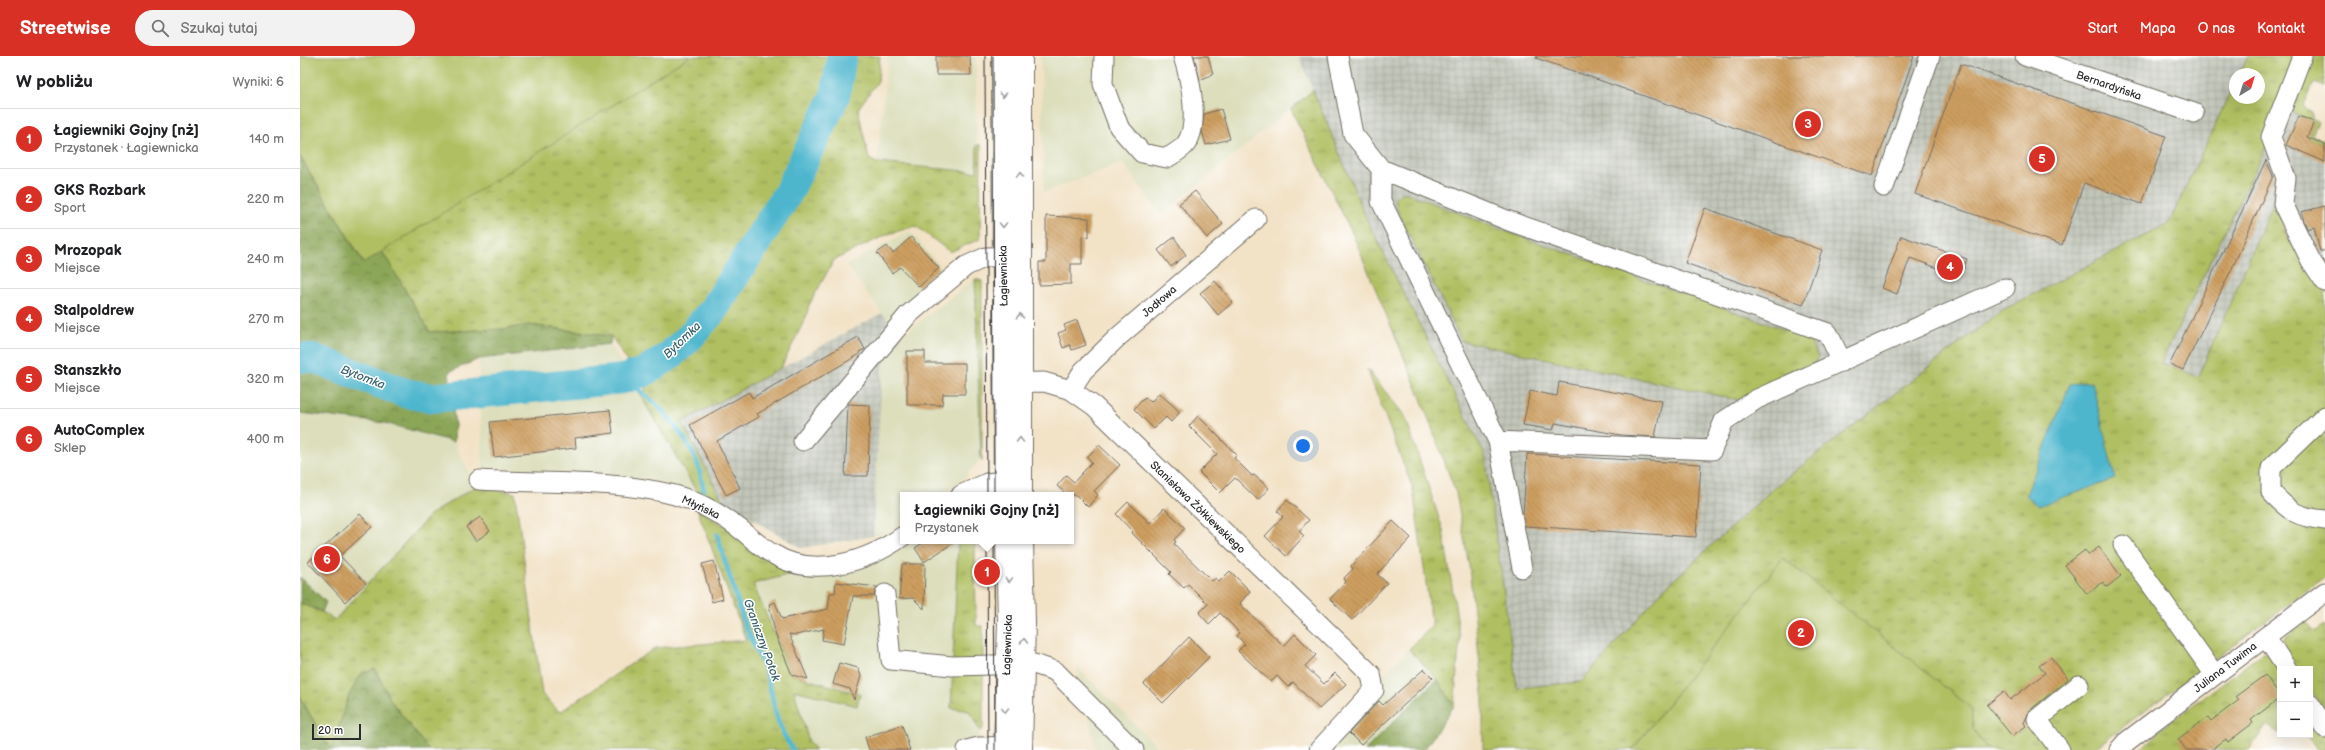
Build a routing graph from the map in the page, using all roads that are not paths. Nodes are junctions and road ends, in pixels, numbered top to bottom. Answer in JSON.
{"nodes":[{"id":1,"x":1003,"y":56,"type":"edge"},
{"id":2,"x":1021,"y":56,"type":"edge"},
{"id":3,"x":1104,"y":56,"type":"edge"},
{"id":4,"x":1183,"y":56,"type":"edge"},
{"id":5,"x":1338,"y":56,"type":"edge"},
{"id":6,"x":1930,"y":56,"type":"edge"},
{"id":7,"x":2025,"y":56,"type":"edge"},
{"id":8,"x":2302,"y":56,"type":"edge"},
{"id":9,"x":2194,"y":113,"type":"dead end"},
{"id":10,"x":1381,"y":169,"type":"junction"},
{"id":11,"x":1884,"y":187,"type":"dead end"},
{"id":12,"x":1256,"y":219,"type":"dead end"},
{"id":13,"x":1011,"y":256,"type":"junction"},
{"id":14,"x":2325,"y":282,"type":"edge"},
{"id":15,"x":2005,"y":288,"type":"dead end"},
{"id":16,"x":1842,"y":362,"type":"junction"},
{"id":17,"x":1012,"y":383,"type":"junction"},
{"id":18,"x":1071,"y":390,"type":"junction"},
{"id":19,"x":2325,"y":416,"type":"edge"},
{"id":20,"x":803,"y":440,"type":"dead end"},
{"id":21,"x":1498,"y":441,"type":"junction"},
{"id":22,"x":478,"y":480,"type":"dead end"},
{"id":23,"x":1013,"y":487,"type":"edge"},
{"id":24,"x":966,"y":492,"type":"edge"},
{"id":25,"x":2325,"y":520,"type":"edge"},
{"id":26,"x":900,"y":538,"type":"edge"},
{"id":27,"x":1007,"y":544,"type":"edge"},
{"id":28,"x":1022,"y":544,"type":"edge"},
{"id":29,"x":2124,"y":546,"type":"dead end"},
{"id":30,"x":1522,"y":568,"type":"dead end"},
{"id":31,"x":2325,"y":592,"type":"edge"},
{"id":32,"x":885,"y":594,"type":"dead end"},
{"id":33,"x":2266,"y":637,"type":"junction"},
{"id":34,"x":1015,"y":665,"type":"junction"},
{"id":35,"x":2285,"y":666,"type":"edge"},
{"id":36,"x":2215,"y":675,"type":"junction"},
{"id":37,"x":2079,"y":685,"type":"dead end"},
{"id":38,"x":2313,"y":709,"type":"edge"},
{"id":39,"x":2325,"y":728,"type":"edge"},
{"id":40,"x":2122,"y":746,"type":"edge"},
{"id":41,"x":1013,"y":748,"type":"edge"},
{"id":42,"x":967,"y":750,"type":"edge"},
{"id":43,"x":1134,"y":750,"type":"edge"},
{"id":44,"x":1319,"y":750,"type":"edge"},
{"id":45,"x":2060,"y":750,"type":"edge"}],
"edges":[{"from":1,"to":13,"type":"main road","name":"Łagiewnicka","one_way":true},
{"from":13,"to":2,"type":"main road","name":"Łagiewnicka","one_way":true},
{"from":3,"to":4,"type":"street"},
{"from":5,"to":10,"type":"street"},
{"from":6,"to":11,"type":"street"},
{"from":7,"to":9,"type":"street","name":"Bernardyńska"},
{"from":8,"to":14,"type":"street"},
{"from":10,"to":16,"type":"street"},
{"from":10,"to":21,"type":"street"},
{"from":12,"to":18,"type":"street","name":"Jodłowa"},
{"from":13,"to":17,"type":"main road","name":"Łagiewnicka"},
{"from":13,"to":20,"type":"street"},
{"from":15,"to":16,"type":"street"},
{"from":16,"to":21,"type":"street"},
{"from":17,"to":18,"type":"street","name":"Stanisława Żółkiewskiego"},
{"from":17,"to":23,"type":"main road","name":"Łagiewnicka"},
{"from":18,"to":44,"type":"street","name":"Stanisława Żółkiewskiego"},
{"from":19,"to":25,"type":"street"},
{"from":21,"to":30,"type":"street"},
{"from":22,"to":26,"type":"street","name":"Młyńska"},
{"from":23,"to":24,"type":"street"},
{"from":27,"to":34,"type":"main road","name":"Łagiewnicka","one_way":true},
{"from":34,"to":28,"type":"main road","name":"Łagiewnicka","one_way":true},
{"from":29,"to":36,"type":"street"},
{"from":31,"to":33,"type":"street","name":"Juliana Tuwima"},
{"from":32,"to":34,"type":"street"},
{"from":33,"to":35,"type":"street"},
{"from":33,"to":36,"type":"street","name":"Juliana Tuwima"},
{"from":34,"to":41,"type":"main road","name":"Łagiewnicka"},
{"from":34,"to":43,"type":"street"},
{"from":36,"to":40,"type":"street","name":"Juliana Tuwima"},
{"from":37,"to":45,"type":"street"},
{"from":38,"to":39,"type":"street"},
{"from":41,"to":42,"type":"street"}]}
